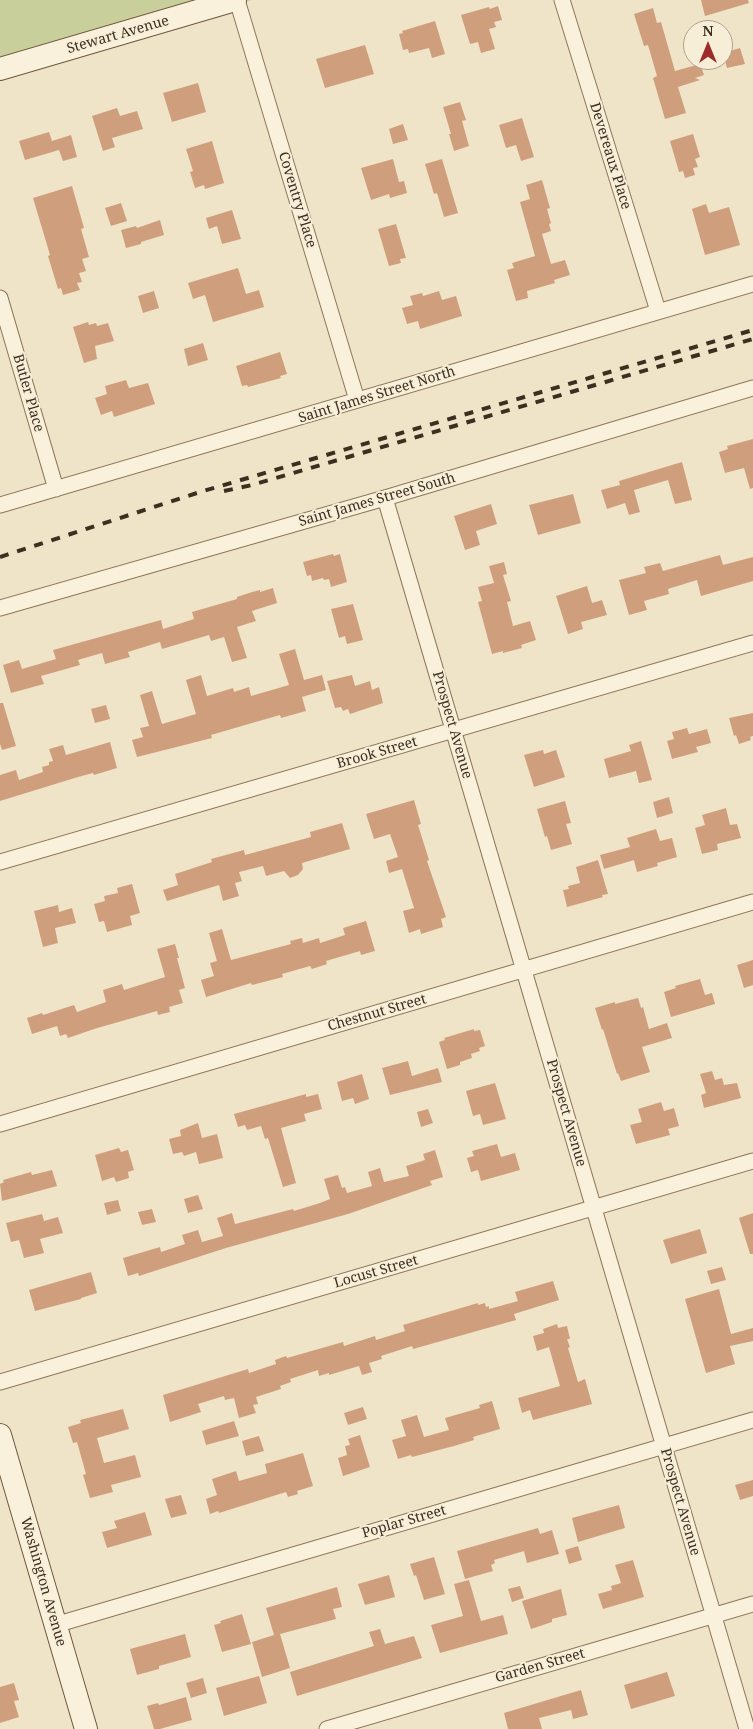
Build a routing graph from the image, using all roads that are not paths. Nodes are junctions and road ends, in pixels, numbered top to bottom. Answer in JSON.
{"nodes":[{"id":1,"x":236,"y":0,"type":"edge"},
{"id":2,"x":562,"y":0,"type":"edge"},
{"id":3,"x":0,"y":70,"type":"edge"},
{"id":4,"x":753,"y":284,"type":"edge"},
{"id":5,"x":0,"y":298,"type":"edge"},
{"id":6,"x":658,"y":312,"type":"junction"},
{"id":7,"x":753,"y":388,"type":"edge"},
{"id":8,"x":357,"y":400,"type":"junction"},
{"id":9,"x":56,"y":489,"type":"junction"},
{"id":10,"x":385,"y":498,"type":"junction"},
{"id":11,"x":0,"y":505,"type":"edge"},
{"id":12,"x":0,"y":608,"type":"edge"},
{"id":13,"x":753,"y":643,"type":"edge"},
{"id":14,"x":454,"y":731,"type":"junction"},
{"id":15,"x":0,"y":862,"type":"edge"},
{"id":16,"x":753,"y":902,"type":"edge"},
{"id":17,"x":524,"y":970,"type":"junction"},
{"id":18,"x":0,"y":1124,"type":"edge"},
{"id":19,"x":753,"y":1161,"type":"edge"},
{"id":20,"x":594,"y":1208,"type":"junction"},
{"id":21,"x":0,"y":1382,"type":"edge"},
{"id":22,"x":753,"y":1420,"type":"edge"},
{"id":23,"x":0,"y":1435,"type":"edge"},
{"id":24,"x":664,"y":1446,"type":"junction"},
{"id":25,"x":753,"y":1604,"type":"edge"},
{"id":26,"x":714,"y":1615,"type":"junction"},
{"id":27,"x":55,"y":1625,"type":"junction"},
{"id":28,"x":86,"y":1729,"type":"edge"},
{"id":29,"x":327,"y":1729,"type":"edge"},
{"id":30,"x":747,"y":1729,"type":"edge"}],
"edges":[{"from":1,"to":3,"type":"main road","name":"Stewart Avenue"},
{"from":1,"to":8,"type":"street","name":"Coventry Place"},
{"from":2,"to":6,"type":"street","name":"Devereaux Place"},
{"from":4,"to":6,"type":"street","name":"Saint James Street North"},
{"from":5,"to":9,"type":"street","name":"Butler Place"},
{"from":6,"to":8,"type":"street","name":"Saint James Street North"},
{"from":7,"to":10,"type":"street","name":"Saint James Street South"},
{"from":8,"to":9,"type":"street","name":"Saint James Street North"},
{"from":9,"to":11,"type":"street","name":"Saint James Street North"},
{"from":10,"to":12,"type":"street","name":"Saint James Street South"},
{"from":10,"to":14,"type":"street","name":"Prospect Avenue"},
{"from":13,"to":14,"type":"street","name":"Brook Street"},
{"from":14,"to":15,"type":"street","name":"Brook Street"},
{"from":14,"to":17,"type":"street","name":"Prospect Avenue"},
{"from":16,"to":17,"type":"street","name":"Chestnut Street"},
{"from":17,"to":18,"type":"street","name":"Chestnut Street"},
{"from":17,"to":20,"type":"street","name":"Prospect Avenue"},
{"from":19,"to":20,"type":"street","name":"Locust Street"},
{"from":20,"to":21,"type":"street","name":"Locust Street"},
{"from":20,"to":24,"type":"street","name":"Prospect Avenue"},
{"from":22,"to":24,"type":"street","name":"Poplar Street"},
{"from":23,"to":27,"type":"main road","name":"Washington Avenue"},
{"from":24,"to":26,"type":"street","name":"Prospect Avenue"},
{"from":24,"to":27,"type":"street","name":"Poplar Street"},
{"from":25,"to":26,"type":"street","name":"Garden Street"},
{"from":26,"to":29,"type":"street","name":"Garden Street"},
{"from":26,"to":30,"type":"street","name":"Prospect Avenue"},
{"from":27,"to":28,"type":"main road","name":"Washington Avenue"}]}
